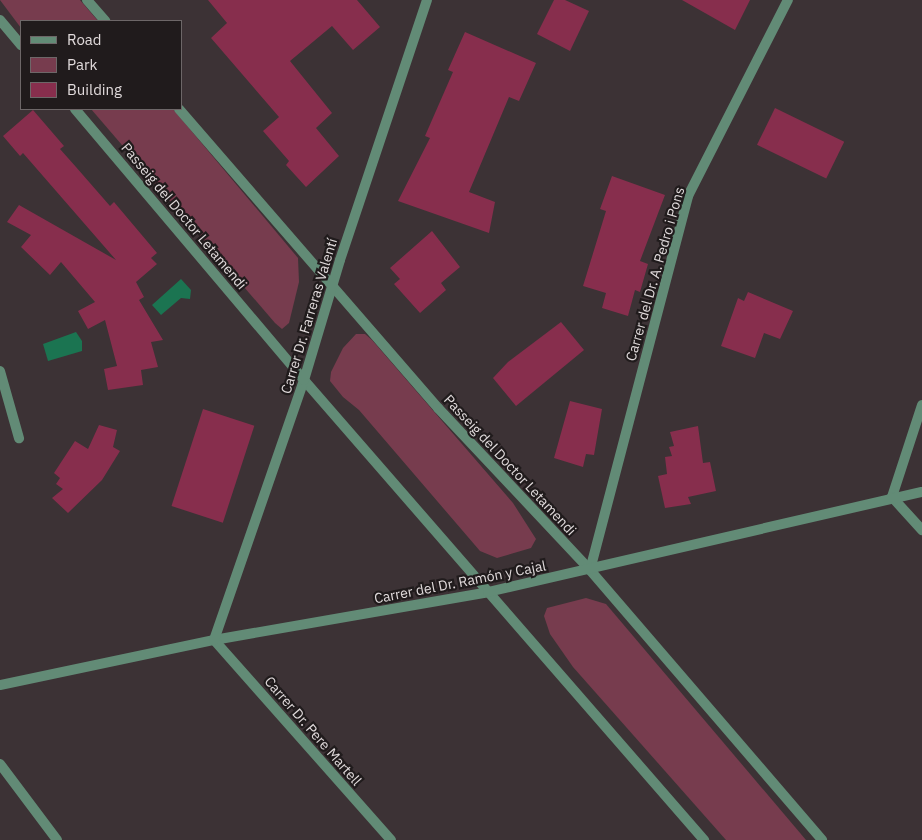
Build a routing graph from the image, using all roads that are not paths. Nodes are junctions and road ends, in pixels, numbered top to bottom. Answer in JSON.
{"nodes":[{"id":1,"x":87,"y":0,"type":"edge"},
{"id":2,"x":427,"y":0,"type":"edge"},
{"id":3,"x":788,"y":0,"type":"edge"},
{"id":4,"x":0,"y":20,"type":"edge"},
{"id":5,"x":104,"y":20,"type":"edge"},
{"id":6,"x":20,"y":44,"type":"edge"},
{"id":7,"x":76,"y":110,"type":"edge"},
{"id":8,"x":180,"y":110,"type":"edge"},
{"id":9,"x":332,"y":288,"type":"junction"},
{"id":10,"x":0,"y":371,"type":"edge"},
{"id":11,"x":304,"y":380,"type":"junction"},
{"id":12,"x":922,"y":405,"type":"edge"},
{"id":13,"x":19,"y":438,"type":"dead end"},
{"id":14,"x":922,"y":492,"type":"edge"},
{"id":15,"x":892,"y":497,"type":"junction"},
{"id":16,"x":922,"y":530,"type":"edge"},
{"id":17,"x":590,"y":570,"type":"junction"},
{"id":18,"x":488,"y":592,"type":"junction"},
{"id":19,"x":214,"y":640,"type":"junction"},
{"id":20,"x":0,"y":685,"type":"edge"},
{"id":21,"x":0,"y":764,"type":"edge"},
{"id":22,"x":58,"y":840,"type":"edge"},
{"id":23,"x":391,"y":840,"type":"edge"},
{"id":24,"x":704,"y":840,"type":"edge"},
{"id":25,"x":822,"y":840,"type":"edge"}],
"edges":[{"from":1,"to":5,"type":"street"},
{"from":2,"to":9,"type":"street","name":"Carrer Dr. Farreras Valentí"},
{"from":3,"to":17,"type":"street","name":"Carrer del Dr. A. Pedro i Pons"},
{"from":4,"to":6,"type":"street"},
{"from":7,"to":11,"type":"street","name":"Passeig del Doctor Letamendi"},
{"from":8,"to":9,"type":"street","name":"Passeig del Doctor Letamendi"},
{"from":9,"to":11,"type":"street","name":"Carrer Dr. Farreras Valentí"},
{"from":9,"to":17,"type":"street","name":"Passeig del Doctor Letamendi"},
{"from":10,"to":13,"type":"street"},
{"from":11,"to":18,"type":"street","name":"Passeig del Doctor Letamendi"},
{"from":11,"to":19,"type":"street","name":"Carrer Dr. Farreras Valentí"},
{"from":12,"to":15,"type":"street"},
{"from":14,"to":15,"type":"street","name":"Carrer del Dr. Ramón y Cajal"},
{"from":15,"to":16,"type":"street"},
{"from":15,"to":17,"type":"street","name":"Carrer del Dr. Ramón y Cajal"},
{"from":17,"to":18,"type":"street","name":"Carrer del Dr. Ramón y Cajal"},
{"from":17,"to":25,"type":"street","name":"Passeig del Doctor Letamendi"},
{"from":18,"to":19,"type":"street","name":"Carrer del Dr. Ramón y Cajal"},
{"from":18,"to":24,"type":"street","name":"Passeig del Doctor Letamendi"},
{"from":19,"to":20,"type":"street","name":"Carrer del Dr. Ramón y Cajal"},
{"from":19,"to":23,"type":"street","name":"Carrer Dr. Pere Martell"},
{"from":21,"to":22,"type":"street"}]}
